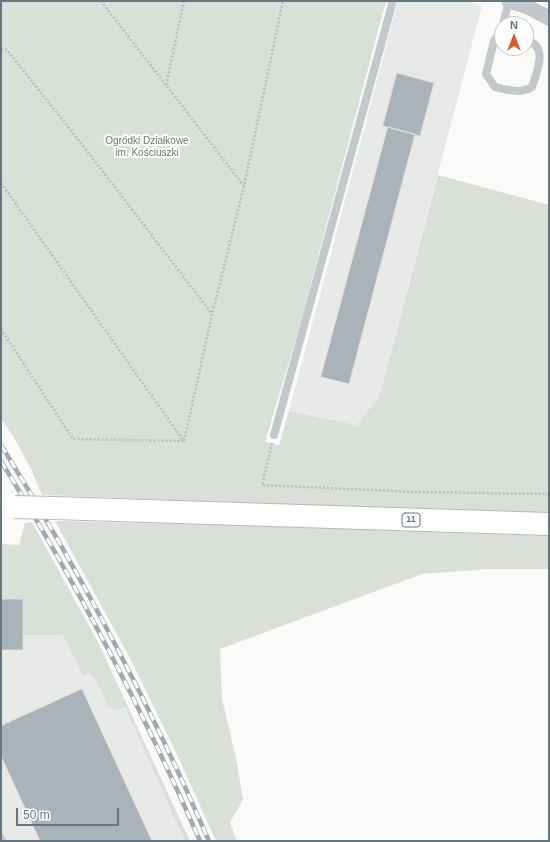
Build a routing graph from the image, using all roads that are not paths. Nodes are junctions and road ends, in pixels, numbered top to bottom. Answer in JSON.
{"nodes":[{"id":1,"x":393,"y":1,"type":"edge"},
{"id":2,"x":509,"y":1,"type":"edge"},
{"id":3,"x":505,"y":16,"type":"edge"},
{"id":4,"x":549,"y":18,"type":"edge"},
{"id":5,"x":494,"y":41,"type":"edge"},
{"id":6,"x":534,"y":42,"type":"edge"},
{"id":7,"x":274,"y":435,"type":"road end"},
{"id":8,"x":8,"y":506,"type":"edge"},
{"id":9,"x":549,"y":524,"type":"edge"},
{"id":10,"x":1,"y":838,"type":"edge"},
{"id":11,"x":2,"y":841,"type":"edge"}],
"edges":[{"from":1,"to":7,"type":"lane"},
{"from":2,"to":3,"type":"lane"},
{"from":2,"to":4,"type":"street"},
{"from":5,"to":6,"type":"lane"},
{"from":8,"to":9,"type":"highway","number":"11","bridge":true},
{"from":10,"to":11,"type":"lane"}]}
